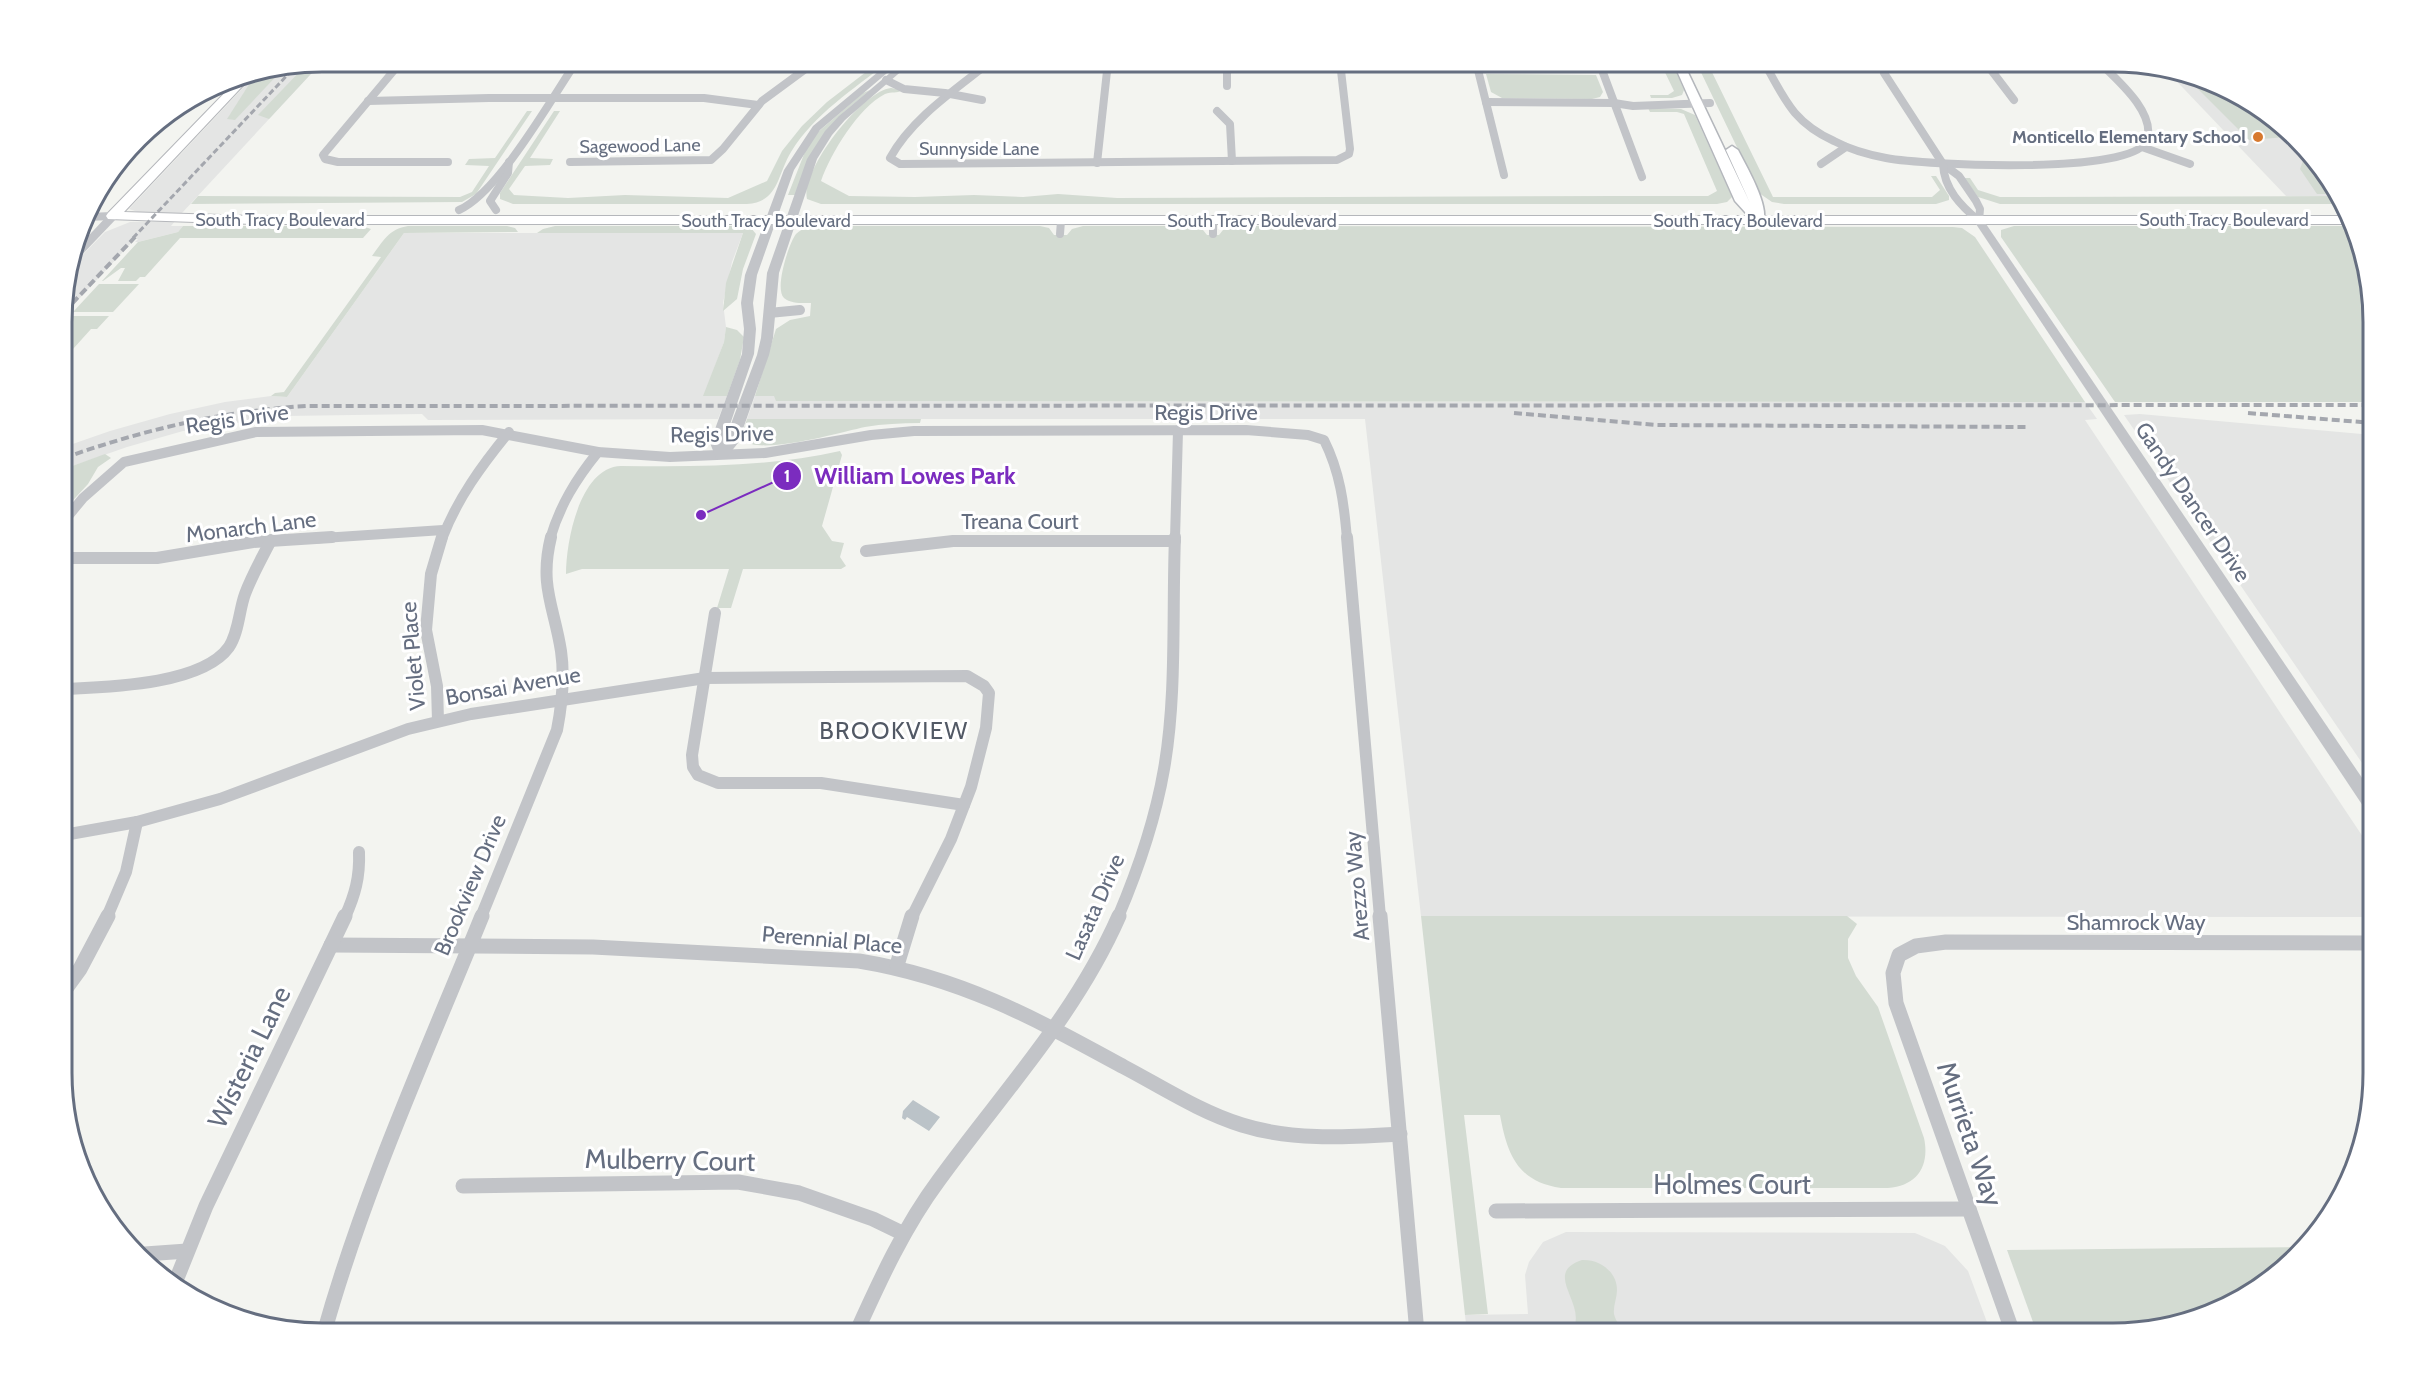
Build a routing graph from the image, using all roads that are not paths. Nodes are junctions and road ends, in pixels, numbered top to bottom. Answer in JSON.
{"nodes":[{"id":1,"x":392,"y":72,"type":"edge"},
{"id":2,"x":569,"y":72,"type":"edge"},
{"id":3,"x":801,"y":72,"type":"edge"},
{"id":4,"x":882,"y":72,"type":"edge"},
{"id":5,"x":896,"y":72,"type":"edge"},
{"id":6,"x":978,"y":72,"type":"edge"},
{"id":7,"x":1107,"y":72,"type":"edge"},
{"id":8,"x":1227,"y":72,"type":"edge"},
{"id":9,"x":1341,"y":72,"type":"edge"},
{"id":10,"x":1478,"y":72,"type":"edge"},
{"id":11,"x":1603,"y":72,"type":"edge"},
{"id":12,"x":1684,"y":72,"type":"edge"},
{"id":13,"x":1693,"y":72,"type":"edge"},
{"id":14,"x":1769,"y":72,"type":"edge"},
{"id":15,"x":1993,"y":72,"type":"edge"},
{"id":16,"x":2108,"y":72,"type":"edge"},
{"id":17,"x":1884,"y":73,"type":"dead end"},
{"id":18,"x":875,"y":78,"type":"junction"},
{"id":19,"x":886,"y":80,"type":"junction"},
{"id":20,"x":1227,"y":86,"type":"dead end"},
{"id":21,"x":238,"y":87,"type":"edge"},
{"id":22,"x":952,"y":94,"type":"junction"},
{"id":23,"x":551,"y":98,"type":"junction"},
{"id":24,"x":368,"y":100,"type":"junction"},
{"id":25,"x":982,"y":100,"type":"dead end"},
{"id":26,"x":2014,"y":100,"type":"dead end"},
{"id":27,"x":1486,"y":102,"type":"junction"},
{"id":28,"x":1614,"y":103,"type":"junction"},
{"id":29,"x":1701,"y":103,"type":"junction"},
{"id":30,"x":758,"y":105,"type":"junction"},
{"id":31,"x":1217,"y":111,"type":"dead end"},
{"id":32,"x":1846,"y":147,"type":"junction"},
{"id":33,"x":2142,"y":147,"type":"junction"},
{"id":34,"x":1232,"y":161,"type":"junction"},
{"id":35,"x":448,"y":162,"type":"dead end"},
{"id":36,"x":509,"y":162,"type":"junction"},
{"id":37,"x":570,"y":162,"type":"dead end"},
{"id":38,"x":1097,"y":163,"type":"junction"},
{"id":39,"x":1821,"y":164,"type":"dead end"},
{"id":40,"x":1943,"y":164,"type":"junction"},
{"id":41,"x":2190,"y":164,"type":"dead end"},
{"id":42,"x":1503,"y":175,"type":"dead end"},
{"id":43,"x":1642,"y":177,"type":"dead end"},
{"id":44,"x":2335,"y":209,"type":"edge"},
{"id":45,"x":459,"y":210,"type":"junction"},
{"id":46,"x":495,"y":210,"type":"junction"},
{"id":47,"x":1965,"y":210,"type":"junction"},
{"id":48,"x":1755,"y":213,"type":"junction"},
{"id":49,"x":772,"y":215,"type":"junction"},
{"id":50,"x":792,"y":215,"type":"junction"},
{"id":51,"x":1979,"y":215,"type":"junction"},
{"id":52,"x":113,"y":216,"type":"junction"},
{"id":53,"x":96,"y":217,"type":"edge"},
{"id":54,"x":153,"y":217,"type":"junction"},
{"id":55,"x":2341,"y":220,"type":"edge"},
{"id":56,"x":84,"y":247,"type":"edge"},
{"id":57,"x":800,"y":310,"type":"dead end"},
{"id":58,"x":769,"y":313,"type":"junction"},
{"id":59,"x":1178,"y":431,"type":"junction"},
{"id":60,"x":509,"y":432,"type":"junction"},
{"id":61,"x":1324,"y":440,"type":"joint"},
{"id":62,"x":598,"y":452,"type":"junction"},
{"id":63,"x":721,"y":455,"type":"junction"},
{"id":64,"x":72,"y":511,"type":"edge"},
{"id":65,"x":443,"y":530,"type":"junction"},
{"id":66,"x":271,"y":540,"type":"junction"},
{"id":67,"x":1175,"y":541,"type":"junction"},
{"id":68,"x":866,"y":551,"type":"dead end"},
{"id":69,"x":72,"y":558,"type":"edge"},
{"id":70,"x":715,"y":613,"type":"dead end"},
{"id":71,"x":705,"y":678,"type":"junction"},
{"id":72,"x":72,"y":688,"type":"edge"},
{"id":73,"x":563,"y":699,"type":"junction"},
{"id":74,"x":438,"y":721,"type":"junction"},
{"id":75,"x":2363,"y":792,"type":"edge"},
{"id":76,"x":964,"y":806,"type":"junction"},
{"id":77,"x":137,"y":822,"type":"junction"},
{"id":78,"x":72,"y":834,"type":"edge"},
{"id":79,"x":359,"y":852,"type":"dead end"},
{"id":80,"x":2363,"y":943,"type":"edge"},
{"id":81,"x":331,"y":945,"type":"junction"},
{"id":82,"x":470,"y":946,"type":"junction"},
{"id":83,"x":1902,"y":952,"type":"joint"},
{"id":84,"x":897,"y":965,"type":"junction"},
{"id":85,"x":72,"y":980,"type":"edge"},
{"id":86,"x":1055,"y":1030,"type":"junction"},
{"id":87,"x":1400,"y":1134,"type":"junction"},
{"id":88,"x":463,"y":1186,"type":"dead end"},
{"id":89,"x":1969,"y":1209,"type":"junction"},
{"id":90,"x":1496,"y":1211,"type":"dead end"},
{"id":91,"x":904,"y":1234,"type":"junction"},
{"id":92,"x":187,"y":1251,"type":"junction"},
{"id":93,"x":149,"y":1254,"type":"edge"},
{"id":94,"x":177,"y":1277,"type":"edge"},
{"id":95,"x":327,"y":1323,"type":"edge"},
{"id":96,"x":861,"y":1323,"type":"edge"},
{"id":97,"x":1416,"y":1323,"type":"edge"},
{"id":98,"x":2009,"y":1323,"type":"edge"}],
"edges":[{"from":1,"to":24,"type":"street"},
{"from":2,"to":23,"type":"street"},
{"from":3,"to":30,"type":"street","name":"Sagewood Lane"},
{"from":4,"to":18,"type":"street"},
{"from":5,"to":19,"type":"street"},
{"from":6,"to":22,"type":"street","name":"Sunnyside Lane"},
{"from":7,"to":38,"type":"street"},
{"from":8,"to":20,"type":"street"},
{"from":9,"to":34,"type":"street","name":"Sunnyside Lane"},
{"from":10,"to":27,"type":"street"},
{"from":11,"to":28,"type":"street"},
{"from":12,"to":29,"type":"main road"},
{"from":13,"to":29,"type":"main road"},
{"from":14,"to":32,"type":"street"},
{"from":15,"to":26,"type":"street"},
{"from":16,"to":33,"type":"street"},
{"from":17,"to":40,"type":"street"},
{"from":18,"to":19,"type":"street"},
{"from":18,"to":49,"type":"street"},
{"from":19,"to":22,"type":"street"},
{"from":19,"to":50,"type":"street"},
{"from":21,"to":52,"type":"main road"},
{"from":22,"to":25,"type":"street"},
{"from":22,"to":38,"type":"street","name":"Sunnyside Lane"},
{"from":23,"to":24,"type":"street"},
{"from":23,"to":30,"type":"street"},
{"from":23,"to":36,"type":"street"},
{"from":24,"to":35,"type":"street"},
{"from":27,"to":28,"type":"street"},
{"from":27,"to":42,"type":"street"},
{"from":28,"to":29,"type":"street"},
{"from":28,"to":43,"type":"street"},
{"from":29,"to":48,"type":"main road"},
{"from":29,"to":48,"type":"main road"},
{"from":30,"to":37,"type":"street","name":"Sagewood Lane"},
{"from":31,"to":34,"type":"street"},
{"from":32,"to":39,"type":"street"},
{"from":32,"to":40,"type":"street"},
{"from":33,"to":40,"type":"street"},
{"from":33,"to":41,"type":"street"},
{"from":34,"to":38,"type":"street","name":"Sunnyside Lane"},
{"from":36,"to":45,"type":"street"},
{"from":36,"to":46,"type":"street"},
{"from":40,"to":47,"type":"street"},
{"from":40,"to":51,"type":"street"},
{"from":44,"to":51,"type":"main road","name":"South Tracy Boulevard"},
{"from":45,"to":46,"type":"main road","name":"South Tracy Boulevard"},
{"from":45,"to":54,"type":"main road","name":"South Tracy Boulevard"},
{"from":46,"to":49,"type":"main road","name":"South Tracy Boulevard"},
{"from":47,"to":48,"type":"main road","name":"South Tracy Boulevard"},
{"from":47,"to":51,"type":"main road","name":"South Tracy Boulevard"},
{"from":48,"to":50,"type":"main road","name":"South Tracy Boulevard"},
{"from":48,"to":50,"type":"main road","name":"South Tracy Boulevard"},
{"from":48,"to":51,"type":"main road","name":"South Tracy Boulevard"},
{"from":49,"to":50,"type":"main road","name":"South Tracy Boulevard"},
{"from":49,"to":54,"type":"main road","name":"South Tracy Boulevard"},
{"from":49,"to":63,"type":"street"},
{"from":50,"to":58,"type":"street"},
{"from":51,"to":55,"type":"main road","name":"South Tracy Boulevard"},
{"from":51,"to":75,"type":"street","name":"Gandy Dancer Drive"},
{"from":52,"to":53,"type":"street","name":"South Tracy Boulevard"},
{"from":52,"to":54,"type":"main road","name":"South Tracy Boulevard"},
{"from":52,"to":56,"type":"street"},
{"from":57,"to":58,"type":"street"},
{"from":58,"to":63,"type":"street"},
{"from":59,"to":61,"type":"street","name":"Regis Drive"},
{"from":59,"to":63,"type":"street","name":"Regis Drive"},
{"from":59,"to":67,"type":"street","name":"Lasata Drive"},
{"from":60,"to":62,"type":"street","name":"Regis Drive"},
{"from":60,"to":64,"type":"street","name":"Regis Drive"},
{"from":60,"to":65,"type":"street","name":"Violet Place"},
{"from":61,"to":87,"type":"street","name":"Arezzo Way"},
{"from":62,"to":63,"type":"street","name":"Regis Drive"},
{"from":62,"to":73,"type":"street","name":"Brookview Drive"},
{"from":65,"to":66,"type":"street","name":"Monarch Lane"},
{"from":65,"to":74,"type":"street","name":"Violet Place"},
{"from":66,"to":69,"type":"street","name":"Monarch Lane"},
{"from":66,"to":72,"type":"street"},
{"from":67,"to":68,"type":"street","name":"Treana Court"},
{"from":67,"to":86,"type":"street","name":"Lasata Drive"},
{"from":70,"to":71,"type":"street"},
{"from":71,"to":73,"type":"street","name":"Bonsai Avenue"},
{"from":71,"to":76,"type":"street"},
{"from":71,"to":76,"type":"street","name":"Bonsai Avenue"},
{"from":73,"to":74,"type":"street","name":"Bonsai Avenue"},
{"from":73,"to":82,"type":"street","name":"Brookview Drive"},
{"from":74,"to":77,"type":"street","name":"Bonsai Avenue"},
{"from":76,"to":84,"type":"street"},
{"from":77,"to":78,"type":"street","name":"Bonsai Avenue"},
{"from":77,"to":85,"type":"street"},
{"from":79,"to":81,"type":"street","name":"Wisteria Lane"},
{"from":80,"to":83,"type":"street","name":"Shamrock Way"},
{"from":81,"to":82,"type":"street","name":"Perennial Place"},
{"from":81,"to":92,"type":"street","name":"Wisteria Lane"},
{"from":82,"to":84,"type":"street","name":"Perennial Place"},
{"from":82,"to":95,"type":"street","name":"Brookview Drive"},
{"from":83,"to":89,"type":"street","name":"Murrieta Way"},
{"from":84,"to":86,"type":"street","name":"Perennial Place"},
{"from":86,"to":87,"type":"street","name":"Perennial Place"},
{"from":86,"to":91,"type":"street","name":"Lasata Drive"},
{"from":87,"to":97,"type":"street","name":"Arezzo Way"},
{"from":88,"to":91,"type":"street","name":"Mulberry Court"},
{"from":89,"to":90,"type":"street","name":"Holmes Court"},
{"from":89,"to":98,"type":"street","name":"Murrieta Way"},
{"from":91,"to":96,"type":"street","name":"Lasata Drive"},
{"from":92,"to":93,"type":"street"},
{"from":92,"to":94,"type":"street","name":"Wisteria Lane"}]}
